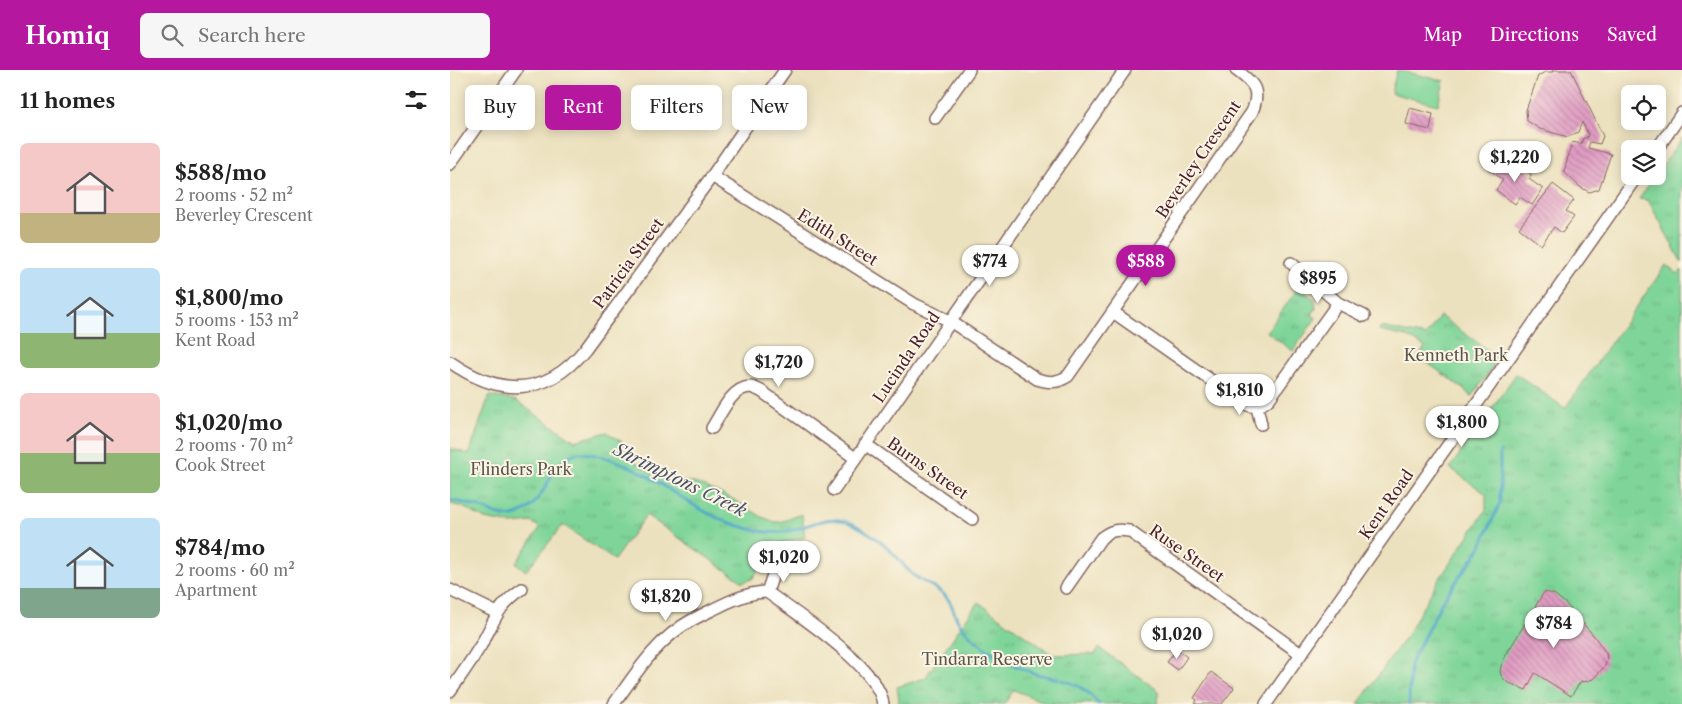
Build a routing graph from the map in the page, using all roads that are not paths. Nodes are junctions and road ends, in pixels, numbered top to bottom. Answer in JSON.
{"nodes":[{"id":1,"x":516,"y":70,"type":"edge"},
{"id":2,"x":785,"y":70,"type":"edge"},
{"id":3,"x":969,"y":70,"type":"edge"},
{"id":4,"x":1125,"y":70,"type":"edge"},
{"id":5,"x":1236,"y":70,"type":"edge"},
{"id":6,"x":1682,"y":113,"type":"edge"},
{"id":7,"x":935,"y":118,"type":"dead end"},
{"id":8,"x":1663,"y":140,"type":"edge"},
{"id":9,"x":450,"y":164,"type":"edge"},
{"id":10,"x":712,"y":176,"type":"junction"},
{"id":11,"x":1631,"y":185,"type":"edge"},
{"id":12,"x":1291,"y":263,"type":"dead end"},
{"id":13,"x":1338,"y":303,"type":"junction"},
{"id":14,"x":1113,"y":312,"type":"junction"},
{"id":15,"x":1364,"y":316,"type":"dead end"},
{"id":16,"x":950,"y":320,"type":"junction"},
{"id":17,"x":450,"y":362,"type":"edge"},
{"id":18,"x":1257,"y":407,"type":"junction"},
{"id":19,"x":1261,"y":424,"type":"dead end"},
{"id":20,"x":712,"y":428,"type":"dead end"},
{"id":21,"x":865,"y":444,"type":"junction"},
{"id":22,"x":855,"y":458,"type":"junction"},
{"id":23,"x":834,"y":490,"type":"dead end"},
{"id":24,"x":972,"y":519,"type":"dead end"},
{"id":25,"x":776,"y":566,"type":"dead end"},
{"id":26,"x":1066,"y":588,"type":"dead end"},
{"id":27,"x":522,"y":589,"type":"dead end"},
{"id":28,"x":450,"y":590,"type":"edge"},
{"id":29,"x":767,"y":592,"type":"junction"},
{"id":30,"x":497,"y":613,"type":"junction"},
{"id":31,"x":1301,"y":654,"type":"junction"},
{"id":32,"x":450,"y":691,"type":"edge"},
{"id":33,"x":614,"y":704,"type":"edge"},
{"id":34,"x":884,"y":704,"type":"edge"},
{"id":35,"x":1266,"y":704,"type":"edge"}],
"edges":[{"from":1,"to":9,"type":"street"},
{"from":2,"to":10,"type":"street","name":"Patricia Street"},
{"from":3,"to":7,"type":"street"},
{"from":4,"to":16,"type":"street","name":"Lucinda Road"},
{"from":5,"to":14,"type":"street","name":"Beverley Crescent"},
{"from":6,"to":8,"type":"street"},
{"from":10,"to":16,"type":"street","name":"Edith Street"},
{"from":10,"to":17,"type":"street","name":"Patricia Street"},
{"from":11,"to":31,"type":"street","name":"Kent Road"},
{"from":12,"to":13,"type":"street"},
{"from":13,"to":15,"type":"street"},
{"from":13,"to":18,"type":"street"},
{"from":14,"to":16,"type":"street","name":"Beverley Crescent"},
{"from":14,"to":18,"type":"street"},
{"from":16,"to":21,"type":"street","name":"Lucinda Road"},
{"from":18,"to":19,"type":"street"},
{"from":20,"to":22,"type":"street"},
{"from":21,"to":22,"type":"street","name":"Lucinda Road"},
{"from":21,"to":24,"type":"street","name":"Burns Street"},
{"from":22,"to":23,"type":"street","name":"Lucinda Road"},
{"from":25,"to":29,"type":"street"},
{"from":26,"to":31,"type":"street","name":"Ruse Street"},
{"from":27,"to":30,"type":"street"},
{"from":28,"to":30,"type":"street"},
{"from":29,"to":33,"type":"street"},
{"from":29,"to":34,"type":"street"},
{"from":30,"to":32,"type":"street"},
{"from":31,"to":35,"type":"street","name":"Kent Road"}]}
